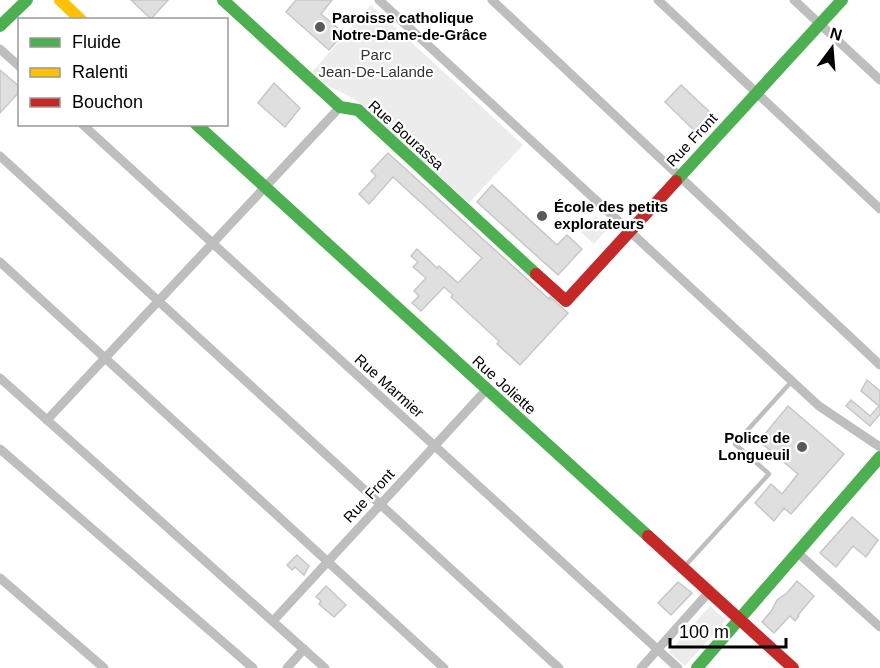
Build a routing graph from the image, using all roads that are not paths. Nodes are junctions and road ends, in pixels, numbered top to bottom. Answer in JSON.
{"nodes":[{"id":1,"x":27,"y":0,"type":"edge"},
{"id":2,"x":60,"y":0,"type":"edge"},
{"id":3,"x":223,"y":0,"type":"edge"},
{"id":4,"x":378,"y":0,"type":"edge"},
{"id":5,"x":492,"y":0,"type":"edge"},
{"id":6,"x":658,"y":0,"type":"edge"},
{"id":7,"x":794,"y":0,"type":"edge"},
{"id":8,"x":842,"y":0,"type":"edge"},
{"id":9,"x":79,"y":18,"type":"edge"},
{"id":10,"x":820,"y":24,"type":"junction"},
{"id":11,"x":0,"y":26,"type":"edge"},
{"id":12,"x":0,"y":49,"type":"edge"},
{"id":13,"x":18,"y":65,"type":"edge"},
{"id":14,"x":880,"y":80,"type":"edge"},
{"id":15,"x":756,"y":93,"type":"junction"},
{"id":16,"x":340,"y":107,"type":"junction"},
{"id":17,"x":84,"y":126,"type":"edge"},
{"id":18,"x":198,"y":126,"type":"edge"},
{"id":19,"x":0,"y":156,"type":"edge"},
{"id":20,"x":680,"y":176,"type":"junction"},
{"id":21,"x":265,"y":188,"type":"junction"},
{"id":22,"x":880,"y":209,"type":"edge"},
{"id":23,"x":629,"y":231,"type":"junction"},
{"id":24,"x":212,"y":244,"type":"junction"},
{"id":25,"x":0,"y":262,"type":"edge"},
{"id":26,"x":566,"y":301,"type":"joint"},
{"id":27,"x":158,"y":302,"type":"junction"},
{"id":28,"x":104,"y":359,"type":"junction"},
{"id":29,"x":880,"y":365,"type":"edge"},
{"id":30,"x":0,"y":378,"type":"edge"},
{"id":31,"x":792,"y":381,"type":"junction"},
{"id":32,"x":487,"y":389,"type":"junction"},
{"id":33,"x":47,"y":420,"type":"junction"},
{"id":34,"x":434,"y":447,"type":"junction"},
{"id":35,"x":880,"y":447,"type":"edge"},
{"id":36,"x":0,"y":449,"type":"edge"},
{"id":37,"x":880,"y":458,"type":"edge"},
{"id":38,"x":381,"y":505,"type":"junction"},
{"id":39,"x":798,"y":553,"type":"junction"},
{"id":40,"x":328,"y":562,"type":"junction"},
{"id":41,"x":683,"y":568,"type":"junction"},
{"id":42,"x":0,"y":578,"type":"edge"},
{"id":43,"x":709,"y":592,"type":"junction"},
{"id":44,"x":739,"y":620,"type":"junction"},
{"id":45,"x":273,"y":621,"type":"junction"},
{"id":46,"x":880,"y":626,"type":"edge"},
{"id":47,"x":658,"y":648,"type":"junction"},
{"id":48,"x":304,"y":649,"type":"junction"},
{"id":49,"x":104,"y":668,"type":"edge"},
{"id":50,"x":253,"y":668,"type":"edge"},
{"id":51,"x":287,"y":668,"type":"edge"},
{"id":52,"x":325,"y":668,"type":"edge"},
{"id":53,"x":444,"y":668,"type":"edge"},
{"id":54,"x":559,"y":668,"type":"edge"},
{"id":55,"x":641,"y":668,"type":"edge"},
{"id":56,"x":678,"y":668,"type":"edge"},
{"id":57,"x":698,"y":668,"type":"edge"},
{"id":58,"x":793,"y":668,"type":"edge"}],
"edges":[{"from":1,"to":11,"type":"street"},
{"from":2,"to":9,"type":"street"},
{"from":3,"to":16,"type":"street","name":"Rue Bourassa"},
{"from":4,"to":23,"type":"street"},
{"from":5,"to":20,"type":"street"},
{"from":6,"to":15,"type":"street"},
{"from":7,"to":10,"type":"street"},
{"from":8,"to":10,"type":"street","name":"Rue Front"},
{"from":10,"to":14,"type":"street"},
{"from":10,"to":15,"type":"street","name":"Rue Front"},
{"from":12,"to":13,"type":"street"},
{"from":15,"to":20,"type":"street","name":"Rue Front"},
{"from":15,"to":22,"type":"street"},
{"from":16,"to":21,"type":"street"},
{"from":16,"to":26,"type":"street","name":"Rue Bourassa"},
{"from":17,"to":24,"type":"street","name":"Rue Marmier"},
{"from":18,"to":21,"type":"street","name":"Rue Joliette"},
{"from":19,"to":27,"type":"street"},
{"from":20,"to":23,"type":"street","name":"Rue Front"},
{"from":20,"to":29,"type":"street"},
{"from":21,"to":24,"type":"street"},
{"from":21,"to":32,"type":"street","name":"Rue Joliette"},
{"from":23,"to":26,"type":"street","name":"Rue Front"},
{"from":23,"to":31,"type":"street"},
{"from":24,"to":27,"type":"street"},
{"from":24,"to":34,"type":"street","name":"Rue Marmier"},
{"from":25,"to":28,"type":"street"},
{"from":27,"to":28,"type":"street"},
{"from":27,"to":38,"type":"street"},
{"from":28,"to":33,"type":"street"},
{"from":28,"to":40,"type":"street"},
{"from":30,"to":33,"type":"street"},
{"from":31,"to":35,"type":"street"},
{"from":31,"to":41,"type":"lane"},
{"from":32,"to":34,"type":"street","name":"Rue Front"},
{"from":32,"to":41,"type":"street","name":"Rue Joliette"},
{"from":33,"to":45,"type":"street"},
{"from":34,"to":38,"type":"street","name":"Rue Front"},
{"from":34,"to":47,"type":"street","name":"Rue Marmier"},
{"from":36,"to":50,"type":"street"},
{"from":37,"to":39,"type":"street"},
{"from":38,"to":40,"type":"street","name":"Rue Front"},
{"from":38,"to":54,"type":"street"},
{"from":39,"to":44,"type":"street"},
{"from":39,"to":46,"type":"street"},
{"from":40,"to":45,"type":"street","name":"Rue Front"},
{"from":40,"to":53,"type":"street"},
{"from":41,"to":43,"type":"street","name":"Rue Joliette"},
{"from":42,"to":49,"type":"street"},
{"from":43,"to":44,"type":"street","name":"Rue Joliette"},
{"from":43,"to":47,"type":"street"},
{"from":44,"to":57,"type":"street"},
{"from":44,"to":58,"type":"street","name":"Rue Joliette"},
{"from":45,"to":48,"type":"street"},
{"from":47,"to":55,"type":"street"},
{"from":47,"to":56,"type":"street","name":"Rue Marmier"},
{"from":48,"to":51,"type":"street"},
{"from":48,"to":52,"type":"street"}]}
